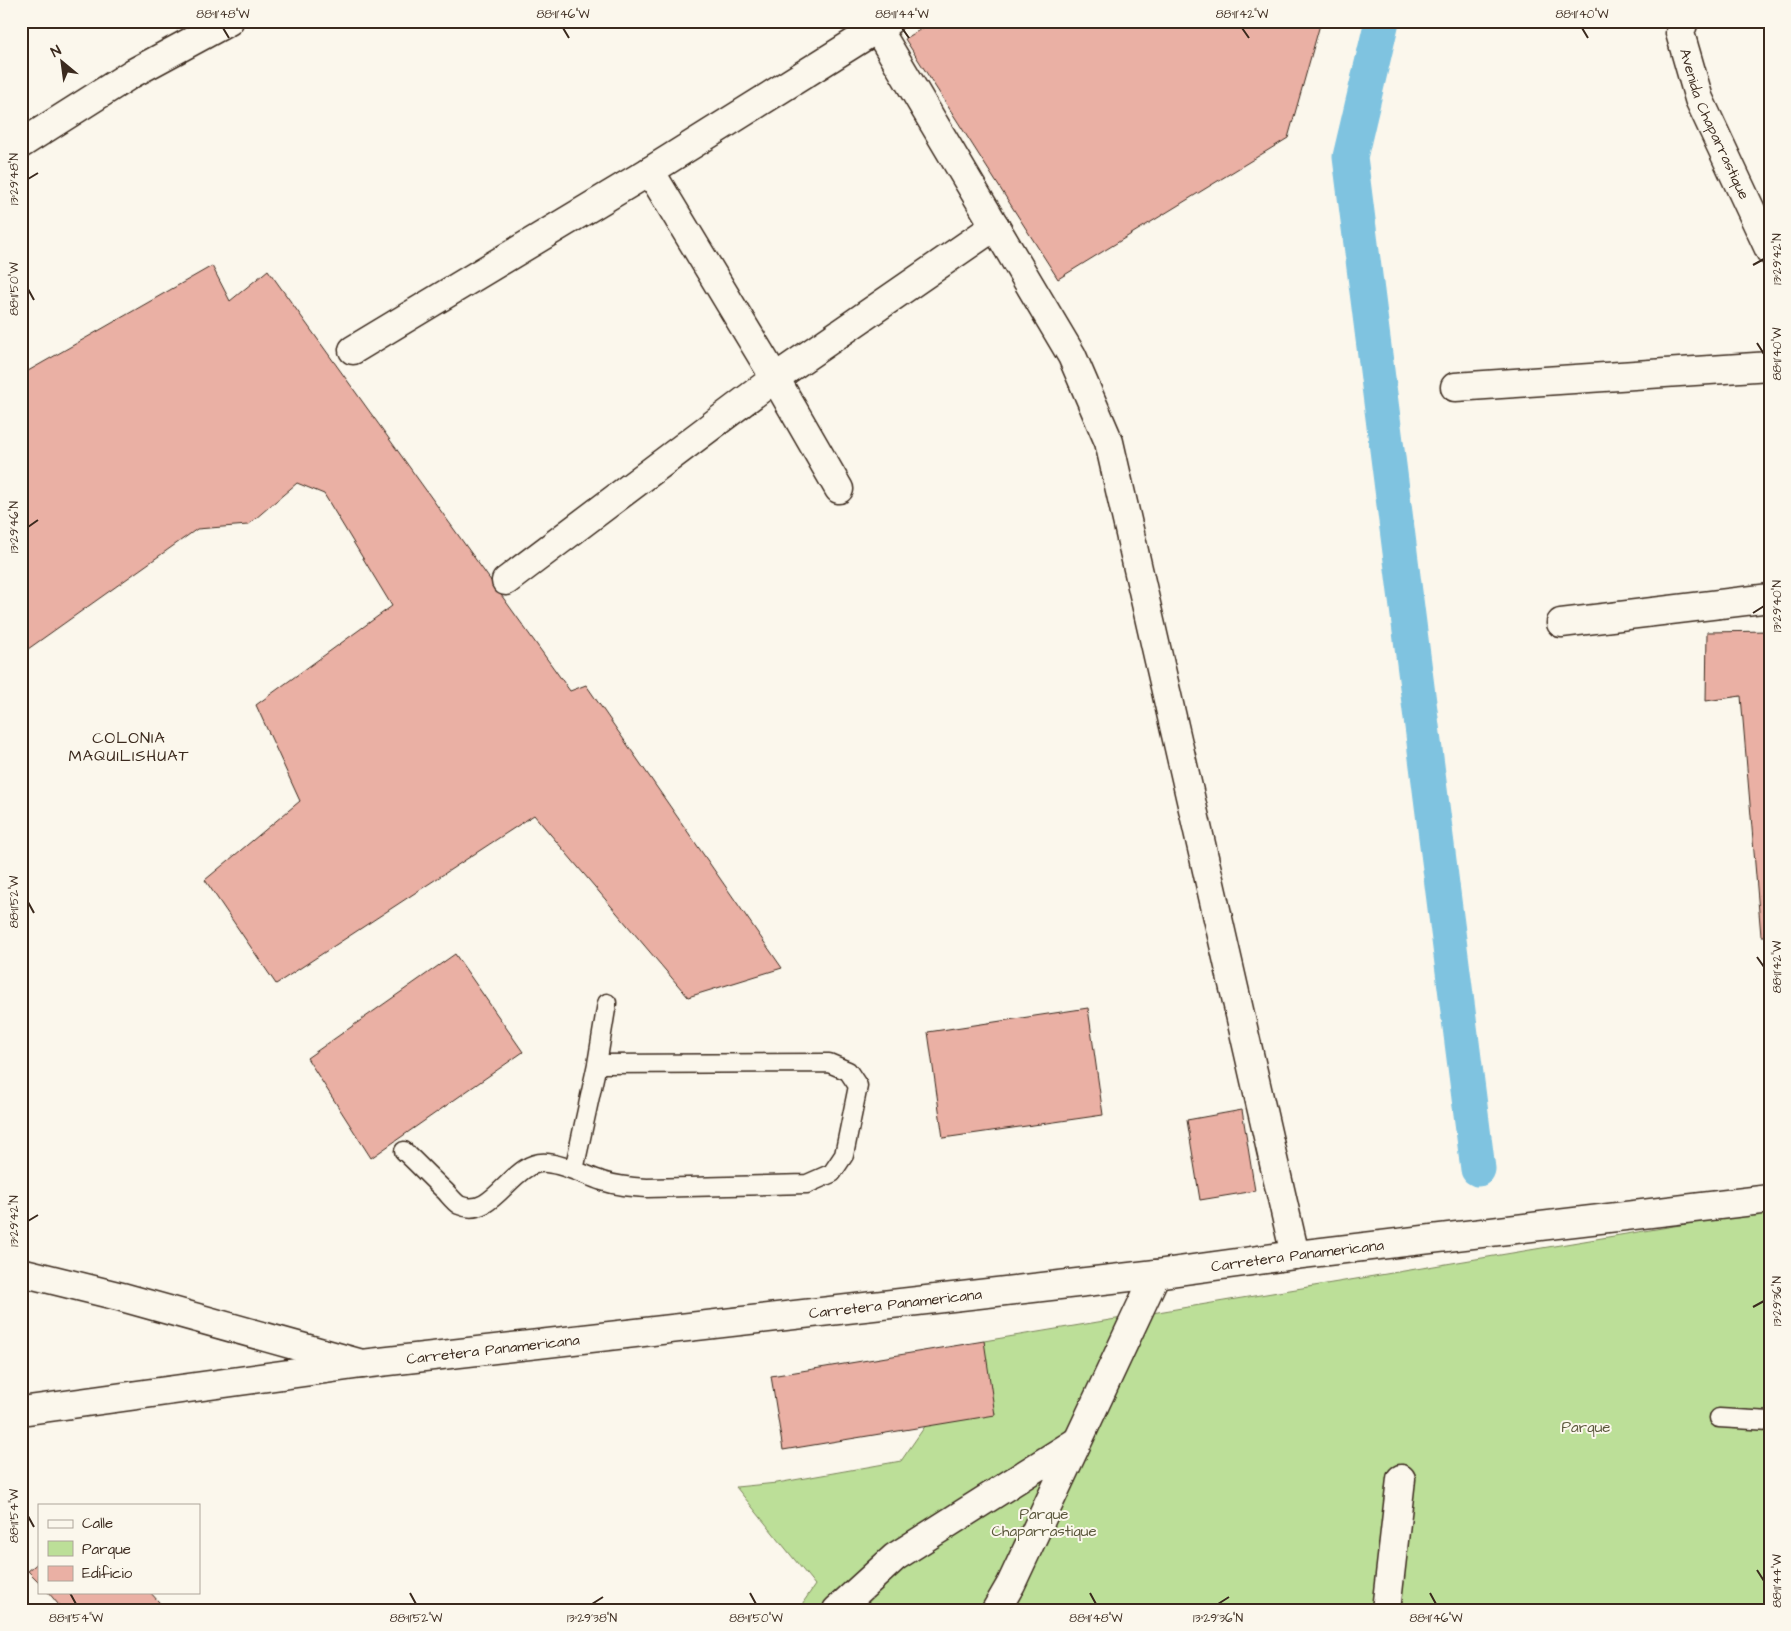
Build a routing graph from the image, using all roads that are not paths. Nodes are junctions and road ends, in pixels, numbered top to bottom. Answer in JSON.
{"nodes":[{"id":1,"x":229,"y":21,"type":"edge"},
{"id":2,"x":880,"y":24,"type":"edge"},
{"id":3,"x":1676,"y":25,"type":"edge"},
{"id":4,"x":21,"y":144,"type":"edge"},
{"id":5,"x":650,"y":171,"type":"junction"},
{"id":6,"x":995,"y":226,"type":"junction"},
{"id":7,"x":1770,"y":251,"type":"edge"},
{"id":8,"x":353,"y":350,"type":"dead end"},
{"id":9,"x":1770,"y":366,"type":"edge"},
{"id":10,"x":775,"y":378,"type":"junction"},
{"id":11,"x":1455,"y":387,"type":"dead end"},
{"id":12,"x":839,"y":489,"type":"dead end"},
{"id":13,"x":506,"y":581,"type":"dead end"},
{"id":14,"x":1770,"y":598,"type":"edge"},
{"id":15,"x":1561,"y":622,"type":"dead end"},
{"id":16,"x":607,"y":1003,"type":"dead end"},
{"id":17,"x":596,"y":1064,"type":"junction"},
{"id":18,"x":404,"y":1151,"type":"dead end"},
{"id":19,"x":574,"y":1170,"type":"junction"},
{"id":20,"x":1770,"y":1199,"type":"edge"},
{"id":21,"x":1295,"y":1255,"type":"junction"},
{"id":22,"x":21,"y":1272,"type":"edge"},
{"id":23,"x":1156,"y":1274,"type":"junction"},
{"id":24,"x":362,"y":1364,"type":"junction"},
{"id":25,"x":21,"y":1411,"type":"edge"},
{"id":26,"x":1719,"y":1418,"type":"dead end"},
{"id":27,"x":1770,"y":1421,"type":"edge"},
{"id":28,"x":1076,"y":1442,"type":"junction"},
{"id":29,"x":1401,"y":1479,"type":"dead end"},
{"id":30,"x":837,"y":1610,"type":"edge"},
{"id":31,"x":996,"y":1610,"type":"edge"},
{"id":32,"x":1386,"y":1610,"type":"edge"}],
"edges":[{"from":1,"to":4,"type":"main road"},
{"from":2,"to":5,"type":"main road"},
{"from":2,"to":6,"type":"main road"},
{"from":3,"to":7,"type":"main road","name":"Avenida Chaparrastique"},
{"from":5,"to":8,"type":"main road"},
{"from":5,"to":10,"type":"main road"},
{"from":6,"to":10,"type":"main road"},
{"from":6,"to":21,"type":"main road"},
{"from":9,"to":11,"type":"main road"},
{"from":10,"to":12,"type":"main road"},
{"from":10,"to":13,"type":"main road"},
{"from":14,"to":15,"type":"main road"},
{"from":16,"to":17,"type":"lane"},
{"from":17,"to":19,"type":"lane"},
{"from":17,"to":19,"type":"lane"},
{"from":18,"to":19,"type":"lane"},
{"from":20,"to":21,"type":"main road","name":"Carretera Panamericana"},
{"from":21,"to":23,"type":"main road","name":"Carretera Panamericana"},
{"from":22,"to":24,"type":"main road"},
{"from":23,"to":24,"type":"main road","name":"Carretera Panamericana"},
{"from":23,"to":28,"type":"main road"},
{"from":24,"to":25,"type":"main road","name":"Carretera Panamericana"},
{"from":26,"to":27,"type":"lane"},
{"from":28,"to":30,"type":"main road"},
{"from":28,"to":31,"type":"main road"},
{"from":29,"to":32,"type":"main road"}]}
